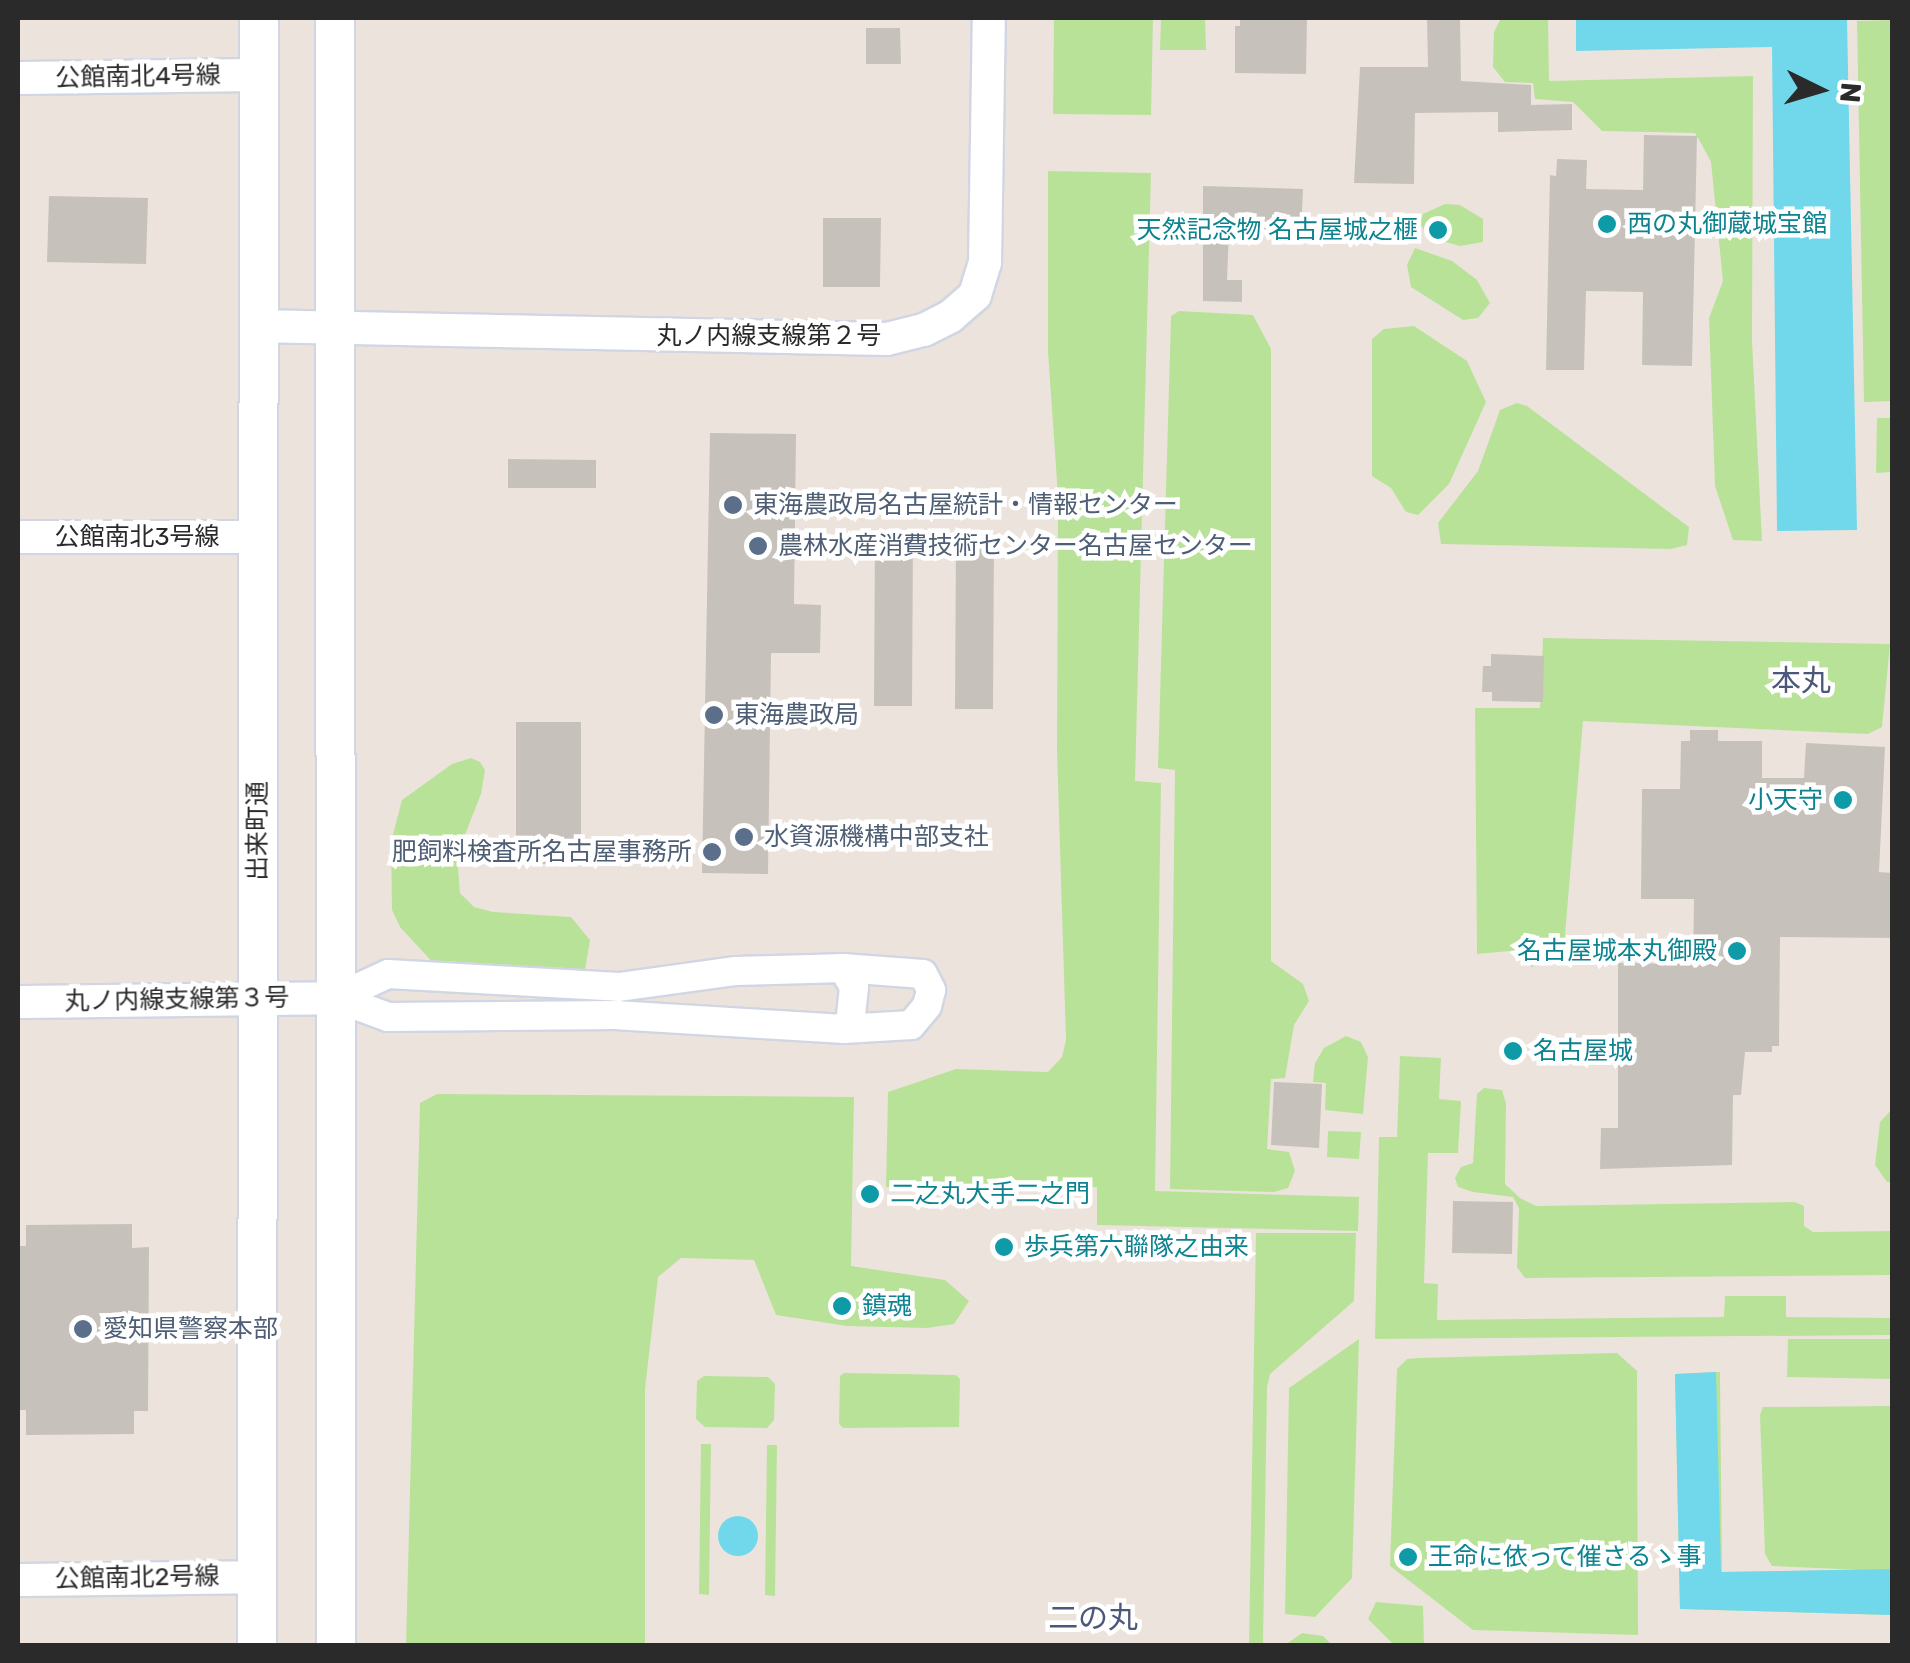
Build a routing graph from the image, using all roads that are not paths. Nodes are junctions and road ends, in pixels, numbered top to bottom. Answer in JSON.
{"nodes":[{"id":1,"x":259,"y":18,"type":"edge"},
{"id":2,"x":336,"y":18,"type":"edge"},
{"id":3,"x":988,"y":18,"type":"edge"},
{"id":4,"x":258,"y":76,"type":"junction"},
{"id":5,"x":18,"y":78,"type":"edge"},
{"id":6,"x":256,"y":326,"type":"junction"},
{"id":7,"x":332,"y":329,"type":"junction"},
{"id":8,"x":257,"y":537,"type":"junction"},
{"id":9,"x":18,"y":538,"type":"edge"},
{"id":10,"x":842,"y":968,"type":"junction"},
{"id":11,"x":336,"y":998,"type":"junction"},
{"id":12,"x":260,"y":1000,"type":"junction"},
{"id":13,"x":18,"y":1002,"type":"edge"},
{"id":14,"x":844,"y":1028,"type":"junction"},
{"id":15,"x":257,"y":1576,"type":"junction"},
{"id":16,"x":18,"y":1580,"type":"edge"},
{"id":17,"x":257,"y":1646,"type":"edge"},
{"id":18,"x":336,"y":1646,"type":"edge"}],
"edges":[{"from":1,"to":4,"type":"main road","name":"出来町通"},
{"from":2,"to":7,"type":"main road"},
{"from":3,"to":7,"type":"street","name":"丸ノ内線支線第２号"},
{"from":4,"to":5,"type":"street","name":"公館南北4号線"},
{"from":4,"to":6,"type":"main road","name":"出来町通"},
{"from":6,"to":7,"type":"street","name":"丸ノ内線支線第２号"},
{"from":6,"to":8,"type":"main road","name":"出来町通"},
{"from":7,"to":11,"type":"main road"},
{"from":8,"to":9,"type":"street","name":"公館南北3号線"},
{"from":8,"to":12,"type":"main road","name":"出来町通"},
{"from":10,"to":11,"type":"street"},
{"from":10,"to":14,"type":"street"},
{"from":10,"to":14,"type":"street"},
{"from":11,"to":12,"type":"street","name":"丸ノ内線支線第３号"},
{"from":11,"to":14,"type":"street"},
{"from":11,"to":18,"type":"main road"},
{"from":12,"to":13,"type":"street","name":"丸ノ内線支線第３号"},
{"from":12,"to":15,"type":"main road","name":"出来町通"},
{"from":15,"to":16,"type":"street","name":"公館南北2号線"},
{"from":15,"to":17,"type":"main road","name":"出来町通"}]}
